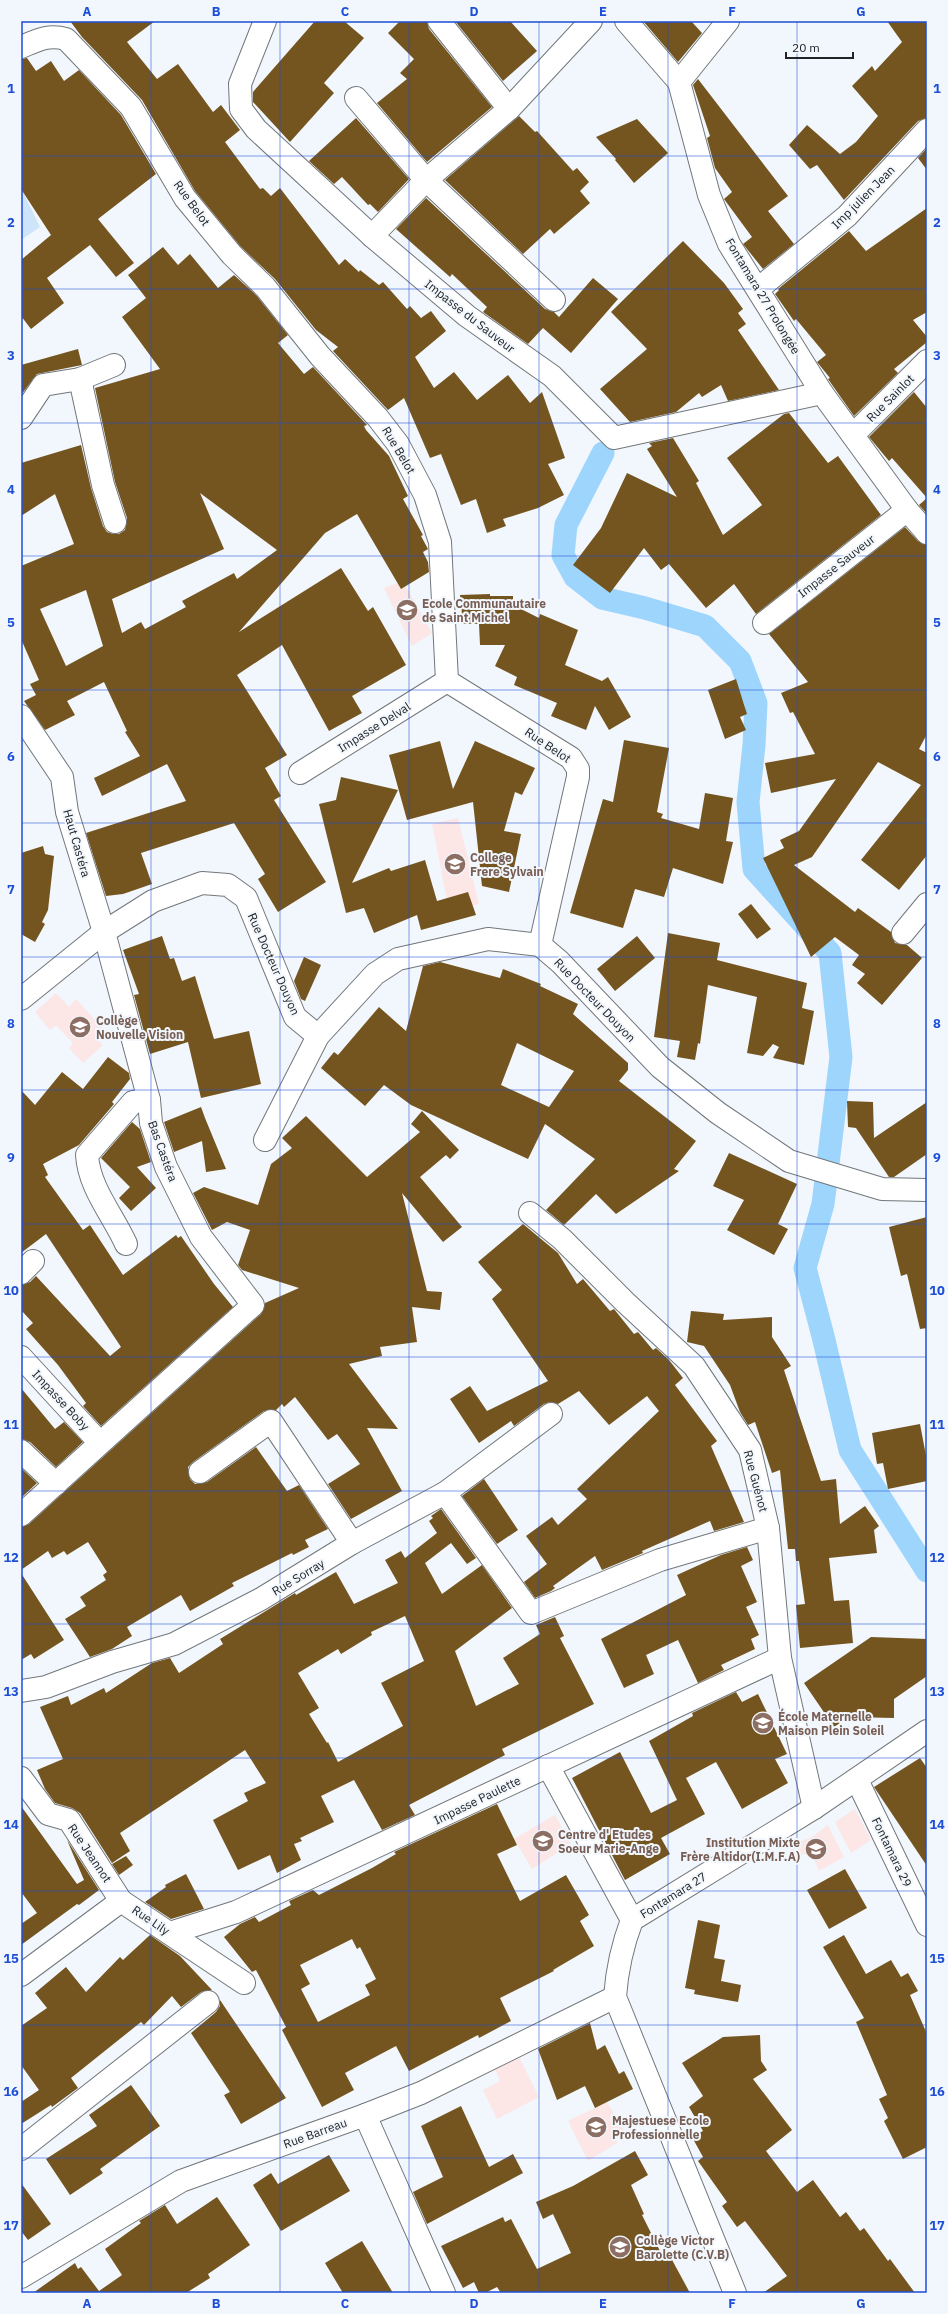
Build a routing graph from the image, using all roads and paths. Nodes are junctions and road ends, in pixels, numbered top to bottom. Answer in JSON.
{"nodes":[{"id":1,"x":265,"y":21,"type":"edge"},
{"id":2,"x":439,"y":21,"type":"edge"},
{"id":3,"x":591,"y":21,"type":"edge"},
{"id":4,"x":626,"y":21,"type":"edge"},
{"id":5,"x":728,"y":21,"type":"edge"},
{"id":6,"x":21,"y":47,"type":"edge"},
{"id":7,"x":679,"y":82,"type":"junction"},
{"id":8,"x":356,"y":98,"type":"dead end"},
{"id":9,"x":509,"y":109,"type":"junction"},
{"id":10,"x":927,"y":130,"type":"edge"},
{"id":11,"x":426,"y":180,"type":"junction"},
{"id":12,"x":372,"y":236,"type":"junction"},
{"id":13,"x":758,"y":289,"type":"junction"},
{"id":14,"x":554,"y":300,"type":"dead end"},
{"id":15,"x":927,"y":361,"type":"edge"},
{"id":16,"x":114,"y":365,"type":"dead end"},
{"id":17,"x":80,"y":379,"type":"junction"},
{"id":18,"x":822,"y":393,"type":"junction"},
{"id":19,"x":21,"y":418,"type":"edge"},
{"id":20,"x":853,"y":435,"type":"junction"},
{"id":21,"x":907,"y":510,"type":"junction"},
{"id":22,"x":115,"y":522,"type":"dead end"},
{"id":23,"x":927,"y":533,"type":"edge"},
{"id":24,"x":764,"y":622,"type":"dead end"},
{"id":25,"x":447,"y":681,"type":"junction"},
{"id":26,"x":21,"y":716,"type":"edge"},
{"id":27,"x":300,"y":773,"type":"dead end"},
{"id":28,"x":927,"y":904,"type":"edge"},
{"id":29,"x":104,"y":932,"type":"junction"},
{"id":30,"x":904,"y":933,"type":"dead end"},
{"id":31,"x":540,"y":945,"type":"junction"},
{"id":32,"x":21,"y":1000,"type":"edge"},
{"id":33,"x":318,"y":1036,"type":"junction"},
{"id":34,"x":149,"y":1100,"type":"junction"},
{"id":35,"x":265,"y":1140,"type":"dead end"},
{"id":36,"x":927,"y":1190,"type":"edge"},
{"id":37,"x":530,"y":1213,"type":"dead end"},
{"id":38,"x":126,"y":1244,"type":"dead end"},
{"id":39,"x":21,"y":1357,"type":"edge"},
{"id":40,"x":551,"y":1414,"type":"dead end"},
{"id":41,"x":100,"y":1443,"type":"junction"},
{"id":42,"x":21,"y":1451,"type":"edge"},
{"id":43,"x":200,"y":1472,"type":"dead end"},
{"id":44,"x":56,"y":1484,"type":"junction"},
{"id":45,"x":445,"y":1493,"type":"junction"},
{"id":46,"x":21,"y":1515,"type":"edge"},
{"id":47,"x":768,"y":1528,"type":"junction"},
{"id":48,"x":352,"y":1543,"type":"junction"},
{"id":49,"x":780,"y":1658,"type":"junction"},
{"id":50,"x":21,"y":1691,"type":"edge"},
{"id":51,"x":927,"y":1731,"type":"edge"},
{"id":52,"x":548,"y":1766,"type":"junction"},
{"id":53,"x":21,"y":1778,"type":"edge"},
{"id":54,"x":857,"y":1780,"type":"junction"},
{"id":55,"x":814,"y":1808,"type":"junction"},
{"id":56,"x":121,"y":1900,"type":"junction"},
{"id":57,"x":632,"y":1920,"type":"junction"},
{"id":58,"x":927,"y":1925,"type":"edge"},
{"id":59,"x":170,"y":1934,"type":"junction"},
{"id":60,"x":21,"y":1975,"type":"edge"},
{"id":61,"x":244,"y":1983,"type":"dead end"},
{"id":62,"x":615,"y":1997,"type":"junction"},
{"id":63,"x":208,"y":2002,"type":"dead end"},
{"id":64,"x":365,"y":2116,"type":"junction"},
{"id":65,"x":21,"y":2149,"type":"edge"},
{"id":66,"x":21,"y":2277,"type":"edge"},
{"id":67,"x":444,"y":2293,"type":"edge"},
{"id":68,"x":735,"y":2293,"type":"edge"}],
"edges":[{"from":1,"to":12,"type":"street","name":"Impasse du Sauveur"},
{"from":2,"to":9,"type":"street"},
{"from":3,"to":9,"type":"street"},
{"from":4,"to":7,"type":"street","name":"Fontamara 27 Prolongée"},
{"from":5,"to":7,"type":"street"},
{"from":6,"to":25,"type":"street","name":"Rue Belot"},
{"from":7,"to":13,"type":"street","name":"Fontamara 27 Prolongée"},
{"from":8,"to":11,"type":"street"},
{"from":9,"to":11,"type":"street"},
{"from":10,"to":13,"type":"street","name":"Imp julien Jean"},
{"from":11,"to":12,"type":"street"},
{"from":11,"to":14,"type":"street"},
{"from":12,"to":18,"type":"street","name":"Impasse du Sauveur"},
{"from":13,"to":18,"type":"street","name":"Fontamara 27 Prolongée"},
{"from":15,"to":20,"type":"street","name":"Rue Sainlot"},
{"from":16,"to":17,"type":"street"},
{"from":17,"to":19,"type":"street"},
{"from":17,"to":22,"type":"street"},
{"from":18,"to":20,"type":"street","name":"Fontamara 27 Prolongée"},
{"from":20,"to":21,"type":"street","name":"Fontamara 27 Prolongée"},
{"from":21,"to":23,"type":"street","name":"Fontamara 27 Prolongée"},
{"from":21,"to":24,"type":"street","name":"Impasse Sauveur"},
{"from":25,"to":27,"type":"street","name":"Impasse Delval"},
{"from":25,"to":31,"type":"street","name":"Rue Belot"},
{"from":26,"to":29,"type":"street","name":"Haut Castéra"},
{"from":28,"to":30,"type":"street"},
{"from":29,"to":32,"type":"street","name":"Rue Docteur Douyon"},
{"from":29,"to":33,"type":"street","name":"Rue Docteur Douyon"},
{"from":29,"to":34,"type":"street","name":"Bas Castéra"},
{"from":31,"to":33,"type":"street"},
{"from":31,"to":36,"type":"street","name":"Rue Docteur Douyon"},
{"from":33,"to":35,"type":"street"},
{"from":34,"to":38,"type":"street"},
{"from":34,"to":41,"type":"street","name":"Bas Castéra"},
{"from":37,"to":47,"type":"street","name":"Rue Guénot"},
{"from":39,"to":41,"type":"street","name":"Impasse Boby"},
{"from":40,"to":45,"type":"street","name":"Rue Sorray"},
{"from":41,"to":44,"type":"street"},
{"from":42,"to":44,"type":"street"},
{"from":43,"to":48,"type":"street"},
{"from":44,"to":46,"type":"street"},
{"from":45,"to":47,"type":"street"},
{"from":45,"to":48,"type":"street","name":"Rue Sorray"},
{"from":47,"to":49,"type":"street","name":"Rue Guénot"},
{"from":48,"to":50,"type":"street","name":"Rue Sorray"},
{"from":49,"to":52,"type":"street","name":"Impasse Paulette"},
{"from":49,"to":55,"type":"street","name":"Rue Guénot"},
{"from":51,"to":54,"type":"street","name":"Fontamara 27"},
{"from":52,"to":57,"type":"street"},
{"from":52,"to":59,"type":"street","name":"Impasse Paulette"},
{"from":53,"to":56,"type":"street","name":"Rue Jeannot"},
{"from":54,"to":55,"type":"street","name":"Fontamara 27"},
{"from":54,"to":58,"type":"street","name":"Fontamara 29"},
{"from":55,"to":57,"type":"street","name":"Fontamara 27"},
{"from":56,"to":59,"type":"street","name":"Rue Lily"},
{"from":56,"to":60,"type":"street","name":"Rue Lily"},
{"from":57,"to":62,"type":"street","name":"Fontamara 27"},
{"from":59,"to":61,"type":"street","name":"Rue Lily"},
{"from":62,"to":64,"type":"street","name":"Rue Barreau"},
{"from":62,"to":68,"type":"street","name":"Fontamara 27"},
{"from":63,"to":65,"type":"street"},
{"from":64,"to":66,"type":"street","name":"Rue Barreau"},
{"from":64,"to":67,"type":"street"}]}
